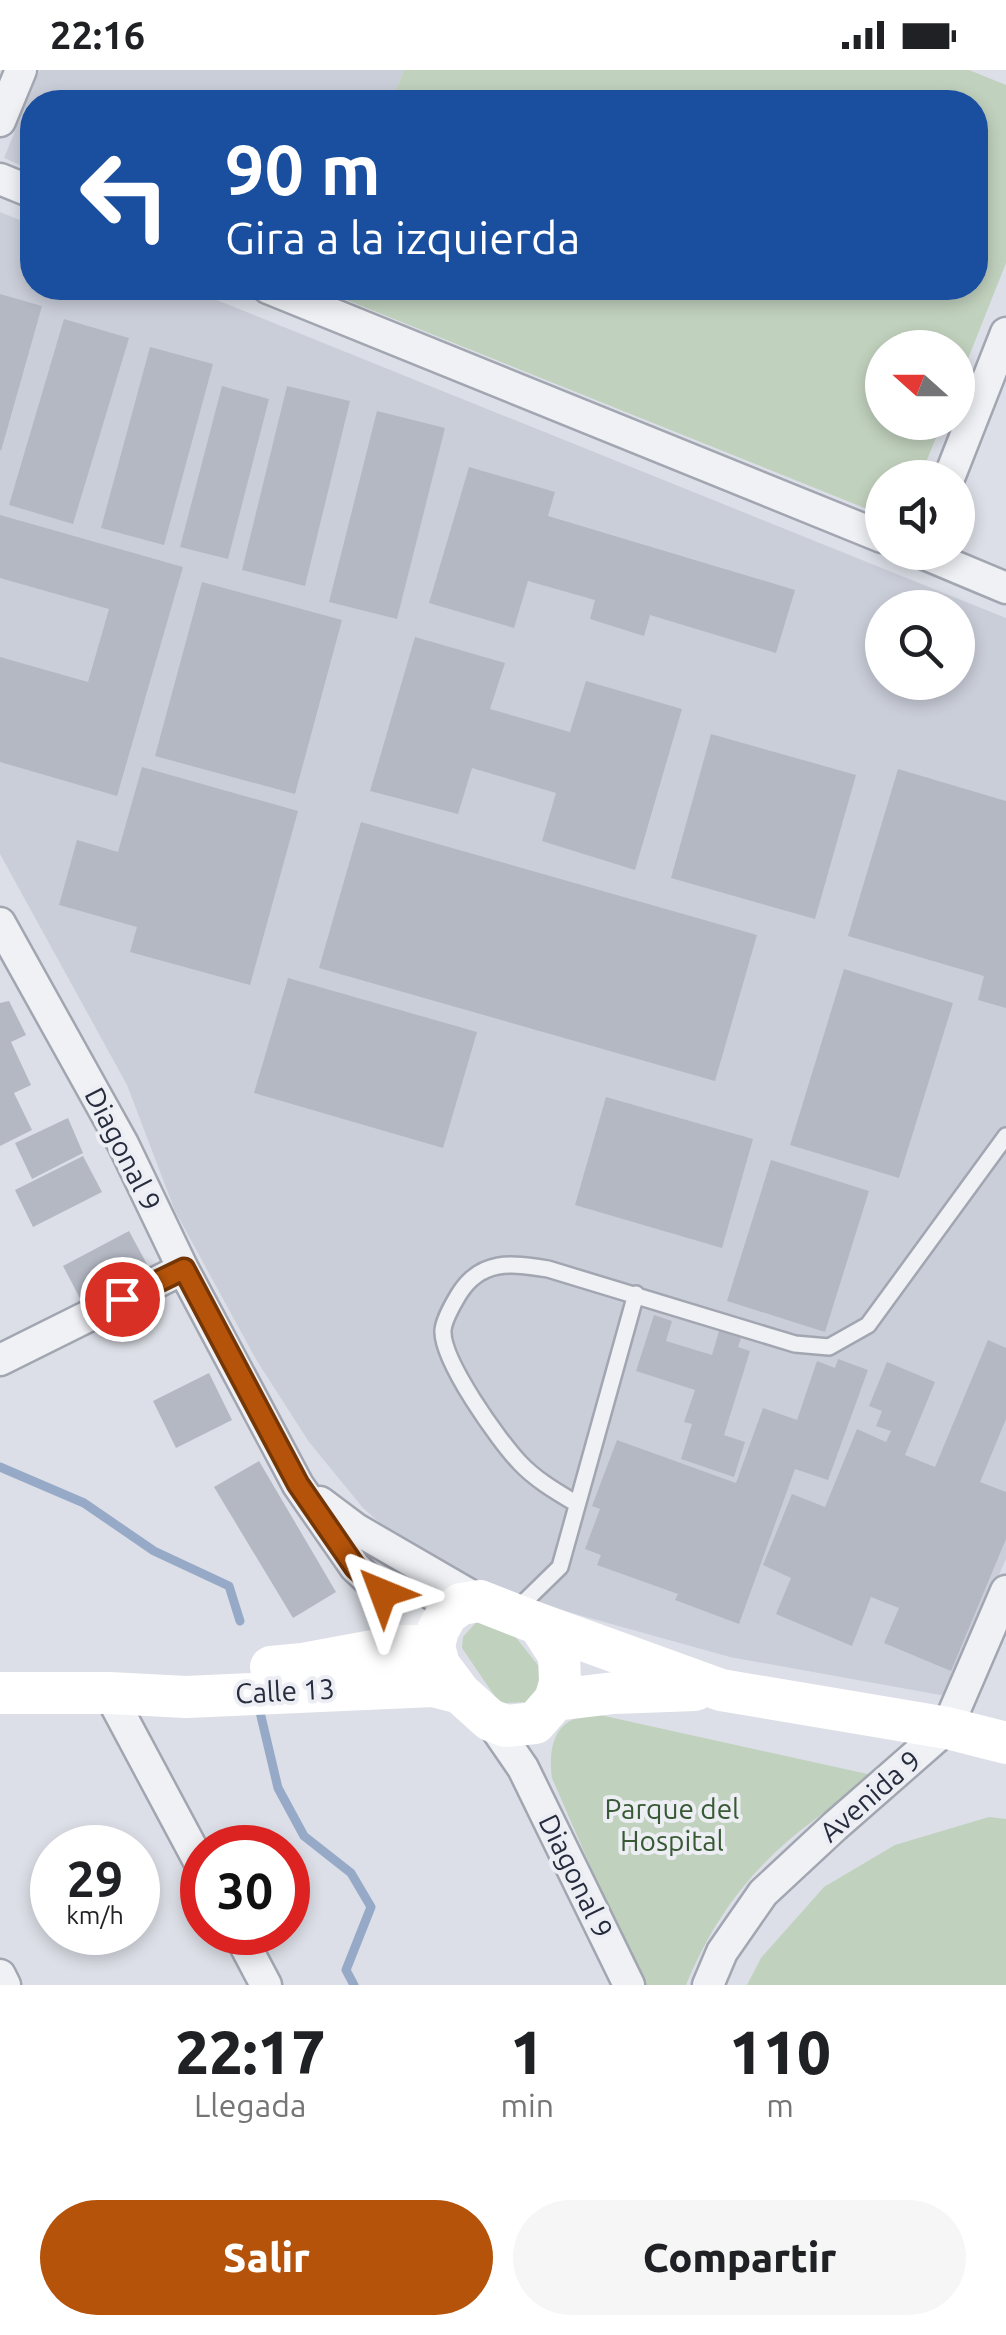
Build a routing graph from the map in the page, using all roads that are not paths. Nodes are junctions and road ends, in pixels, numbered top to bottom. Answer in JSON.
{"nodes":[{"id":1,"x":21,"y":70,"type":"edge"},
{"id":2,"x":0,"y":121,"type":"edge"},
{"id":3,"x":298,"y":300,"type":"edge"},
{"id":4,"x":1006,"y":334,"type":"edge"},
{"id":5,"x":955,"y":460,"type":"edge"},
{"id":6,"x":865,"y":530,"type":"edge"},
{"id":7,"x":963,"y":570,"type":"edge"},
{"id":8,"x":1006,"y":588,"type":"edge"},
{"id":9,"x":0,"y":922,"type":"edge"},
{"id":10,"x":1006,"y":1136,"type":"edge"},
{"id":11,"x":184,"y":1269,"type":"junction"},
{"id":12,"x":636,"y":1294,"type":"junction"},
{"id":13,"x":0,"y":1360,"type":"edge"},
{"id":14,"x":298,"y":1484,"type":"junction"},
{"id":15,"x":577,"y":1504,"type":"junction"},
{"id":16,"x":1006,"y":1591,"type":"edge"},
{"id":17,"x":511,"y":1613,"type":"junction"},
{"id":18,"x":435,"y":1641,"type":"junction"},
{"id":19,"x":721,"y":1690,"type":"junction"},
{"id":20,"x":0,"y":1692,"type":"edge"},
{"id":21,"x":108,"y":1693,"type":"junction"},
{"id":22,"x":475,"y":1707,"type":"junction"},
{"id":23,"x":545,"y":1711,"type":"junction"},
{"id":24,"x":947,"y":1728,"type":"junction"},
{"id":25,"x":1006,"y":1743,"type":"edge"},
{"id":26,"x":523,"y":1768,"type":"junction"},
{"id":27,"x":180,"y":1826,"type":"edge"},
{"id":28,"x":250,"y":1955,"type":"edge"},
{"id":29,"x":0,"y":1975,"type":"edge"},
{"id":30,"x":5,"y":1985,"type":"edge"},
{"id":31,"x":266,"y":1985,"type":"edge"},
{"id":32,"x":629,"y":1985,"type":"edge"},
{"id":33,"x":708,"y":1985,"type":"edge"}],
"edges":[{"from":1,"to":2,"type":"street"},
{"from":3,"to":6,"type":"street"},
{"from":4,"to":5,"type":"street"},
{"from":7,"to":8,"type":"street"},
{"from":9,"to":11,"type":"street","name":"Diagonal 9"},
{"from":10,"to":12,"type":"lane"},
{"from":11,"to":13,"type":"street"},
{"from":11,"to":14,"type":"street","name":"Diagonal 9"},
{"from":12,"to":15,"type":"lane"},
{"from":12,"to":15,"type":"lane"},
{"from":14,"to":17,"type":"street","name":"Diagonal 9"},
{"from":14,"to":18,"type":"street","name":"Diagonal 9"},
{"from":15,"to":17,"type":"lane"},
{"from":16,"to":24,"type":"street","name":"Avenida 9"},
{"from":17,"to":18,"type":"street"},
{"from":17,"to":19,"type":"street"},
{"from":17,"to":23,"type":"street"},
{"from":18,"to":21,"type":"street","name":"Calle 13"},
{"from":18,"to":22,"type":"street"},
{"from":19,"to":23,"type":"street"},
{"from":19,"to":24,"type":"street"},
{"from":20,"to":21,"type":"street","name":"Calle 13"},
{"from":21,"to":22,"type":"street","name":"Calle 13"},
{"from":21,"to":27,"type":"street"},
{"from":22,"to":23,"type":"street"},
{"from":22,"to":26,"type":"street","name":"Diagonal 9"},
{"from":23,"to":26,"type":"street"},
{"from":24,"to":25,"type":"street"},
{"from":24,"to":33,"type":"street","name":"Avenida 9"},
{"from":26,"to":32,"type":"street","name":"Diagonal 9"},
{"from":28,"to":31,"type":"street"},
{"from":29,"to":30,"type":"street"}]}
